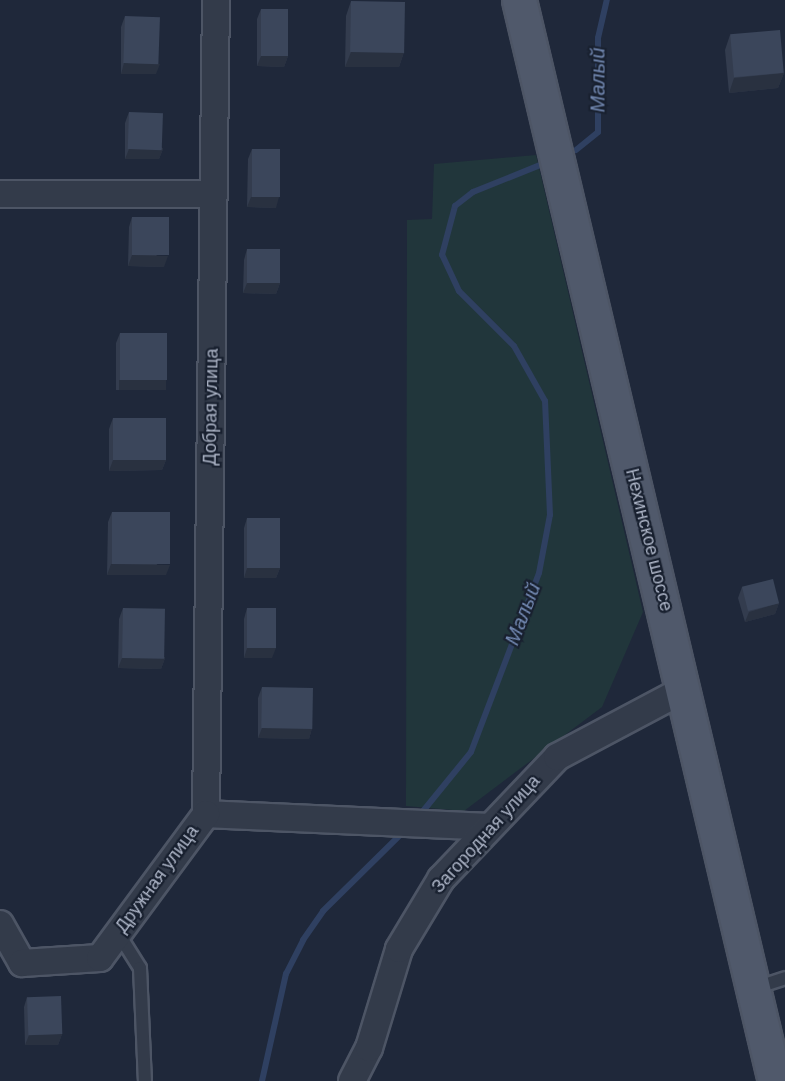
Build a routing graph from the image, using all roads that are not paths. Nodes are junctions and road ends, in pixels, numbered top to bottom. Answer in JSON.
{"nodes":[{"id":1,"x":216,"y":0,"type":"edge"},
{"id":2,"x":519,"y":0,"type":"edge"},
{"id":3,"x":0,"y":194,"type":"edge"},
{"id":4,"x":214,"y":194,"type":"junction"},
{"id":5,"x":685,"y":689,"type":"junction"},
{"id":6,"x":206,"y":814,"type":"junction"},
{"id":7,"x":488,"y":827,"type":"junction"},
{"id":8,"x":0,"y":924,"type":"edge"},
{"id":9,"x":118,"y":933,"type":"junction"},
{"id":10,"x":785,"y":978,"type":"edge"},
{"id":11,"x":754,"y":988,"type":"junction"},
{"id":12,"x":145,"y":1081,"type":"edge"},
{"id":13,"x":352,"y":1081,"type":"edge"},
{"id":14,"x":776,"y":1081,"type":"edge"}],
"edges":[{"from":1,"to":4,"type":"street","name":"Добрая улица"},
{"from":2,"to":5,"type":"main road","name":"Нехинское шоссе"},
{"from":3,"to":4,"type":"street"},
{"from":4,"to":6,"type":"street","name":"Добрая улица"},
{"from":5,"to":7,"type":"street","name":"Загородная улица"},
{"from":5,"to":11,"type":"main road","name":"Нехинское шоссе"},
{"from":6,"to":7,"type":"street","name":"Дружная улица"},
{"from":6,"to":9,"type":"street","name":"Дружная улица"},
{"from":7,"to":13,"type":"street","name":"Загородная улица"},
{"from":8,"to":9,"type":"street","name":"Дружная улица"},
{"from":9,"to":12,"type":"lane"},
{"from":10,"to":11,"type":"lane"},
{"from":11,"to":14,"type":"main road","name":"Нехинское шоссе"}]}
